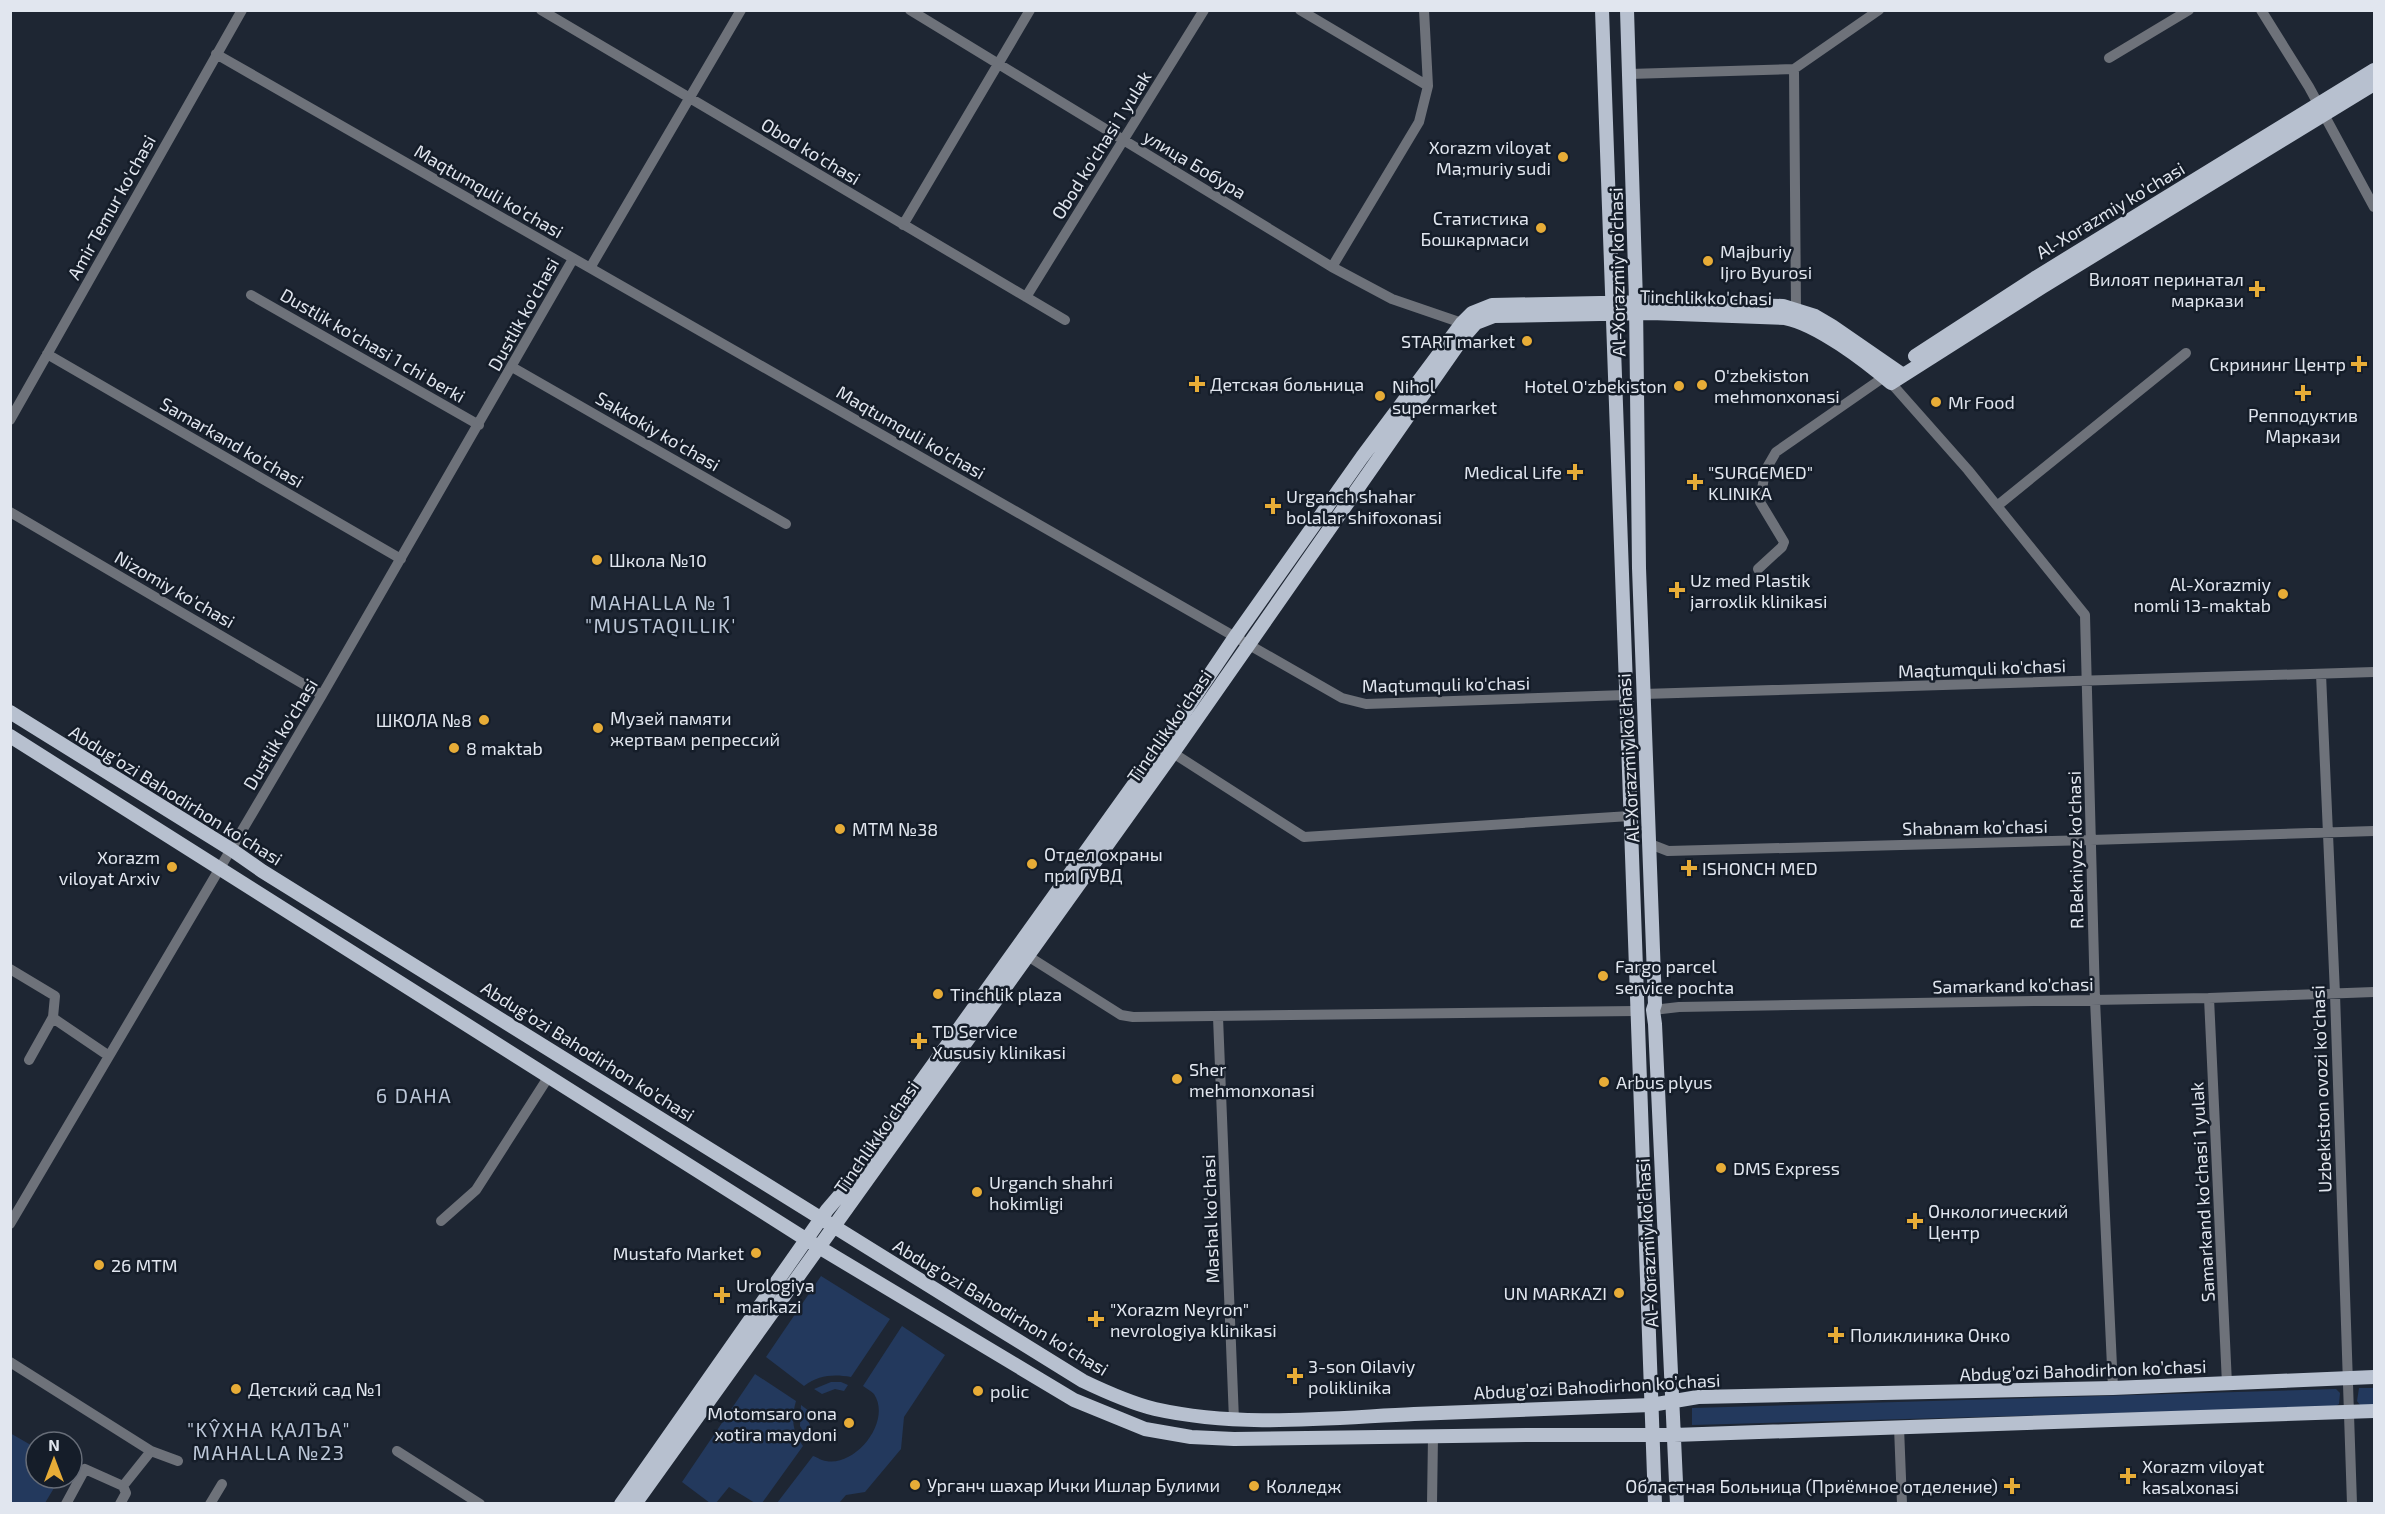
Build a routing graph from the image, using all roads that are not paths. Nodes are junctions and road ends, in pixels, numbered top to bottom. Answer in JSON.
{"nodes":[{"id":1,"x":242,"y":10,"type":"edge"},
{"id":2,"x":541,"y":10,"type":"edge"},
{"id":3,"x":741,"y":10,"type":"edge"},
{"id":4,"x":910,"y":10,"type":"edge"},
{"id":5,"x":1030,"y":10,"type":"edge"},
{"id":6,"x":1204,"y":10,"type":"edge"},
{"id":7,"x":1300,"y":10,"type":"edge"},
{"id":8,"x":1424,"y":10,"type":"edge"},
{"id":9,"x":1602,"y":10,"type":"edge"},
{"id":10,"x":1627,"y":10,"type":"edge"},
{"id":11,"x":1880,"y":10,"type":"edge"},
{"id":12,"x":2189,"y":10,"type":"edge"},
{"id":13,"x":2261,"y":10,"type":"edge"},
{"id":14,"x":216,"y":54,"type":"junction"},
{"id":15,"x":2109,"y":58,"type":"dead end"},
{"id":16,"x":997,"y":63,"type":"junction"},
{"id":17,"x":1794,"y":69,"type":"junction"},
{"id":18,"x":2374,"y":70,"type":"edge"},
{"id":19,"x":1629,"y":74,"type":"junction"},
{"id":20,"x":2374,"y":84,"type":"edge"},
{"id":21,"x":1428,"y":86,"type":"junction"},
{"id":22,"x":690,"y":99,"type":"junction"},
{"id":23,"x":2320,"y":110,"type":"junction"},
{"id":24,"x":1124,"y":140,"type":"junction"},
{"id":25,"x":2374,"y":207,"type":"edge"},
{"id":26,"x":903,"y":225,"type":"junction"},
{"id":27,"x":573,"y":259,"type":"junction"},
{"id":28,"x":1332,"y":267,"type":"junction"},
{"id":29,"x":590,"y":268,"type":"junction"},
{"id":30,"x":251,"y":295,"type":"dead end"},
{"id":31,"x":1026,"y":297,"type":"junction"},
{"id":32,"x":1611,"y":308,"type":"junction"},
{"id":33,"x":1636,"y":308,"type":"junction"},
{"id":34,"x":1796,"y":309,"type":"junction"},
{"id":35,"x":1065,"y":320,"type":"dead end"},
{"id":36,"x":1466,"y":326,"type":"junction"},
{"id":37,"x":2186,"y":353,"type":"dead end"},
{"id":38,"x":47,"y":354,"type":"junction"},
{"id":39,"x":513,"y":367,"type":"junction"},
{"id":40,"x":1893,"y":376,"type":"junction"},
{"id":41,"x":10,"y":420,"type":"edge"},
{"id":42,"x":479,"y":425,"type":"junction"},
{"id":43,"x":1997,"y":506,"type":"junction"},
{"id":44,"x":10,"y":512,"type":"edge"},
{"id":45,"x":786,"y":525,"type":"dead end"},
{"id":46,"x":401,"y":559,"type":"junction"},
{"id":47,"x":1758,"y":569,"type":"dead end"},
{"id":48,"x":1235,"y":637,"type":"junction"},
{"id":49,"x":1248,"y":645,"type":"junction"},
{"id":50,"x":2374,"y":672,"type":"edge"},
{"id":51,"x":2321,"y":674,"type":"junction"},
{"id":52,"x":2088,"y":681,"type":"junction"},
{"id":53,"x":1643,"y":694,"type":"junction"},
{"id":54,"x":322,"y":695,"type":"junction"},
{"id":55,"x":1625,"y":695,"type":"junction"},
{"id":56,"x":10,"y":712,"type":"edge"},
{"id":57,"x":10,"y":736,"type":"edge"},
{"id":58,"x":1173,"y":753,"type":"junction"},
{"id":59,"x":1630,"y":816,"type":"junction"},
{"id":60,"x":2374,"y":831,"type":"edge"},
{"id":61,"x":2327,"y":832,"type":"junction"},
{"id":62,"x":2091,"y":840,"type":"junction"},
{"id":63,"x":1650,"y":844,"type":"junction"},
{"id":64,"x":232,"y":850,"type":"junction"},
{"id":65,"x":220,"y":869,"type":"junction"},
{"id":66,"x":1021,"y":952,"type":"junction"},
{"id":67,"x":10,"y":969,"type":"edge"},
{"id":68,"x":2374,"y":992,"type":"edge"},
{"id":69,"x":2335,"y":994,"type":"junction"},
{"id":70,"x":2210,"y":998,"type":"junction"},
{"id":71,"x":2095,"y":1000,"type":"junction"},
{"id":72,"x":1653,"y":1010,"type":"junction"},
{"id":73,"x":1636,"y":1011,"type":"junction"},
{"id":74,"x":1218,"y":1017,"type":"junction"},
{"id":75,"x":52,"y":1018,"type":"junction"},
{"id":76,"x":109,"y":1056,"type":"junction"},
{"id":77,"x":28,"y":1060,"type":"dead end"},
{"id":78,"x":549,"y":1076,"type":"junction"},
{"id":79,"x":441,"y":1221,"type":"dead end"},
{"id":80,"x":10,"y":1224,"type":"edge"},
{"id":81,"x":827,"y":1224,"type":"junction"},
{"id":82,"x":813,"y":1243,"type":"junction"},
{"id":83,"x":10,"y":1362,"type":"edge"},
{"id":84,"x":2374,"y":1377,"type":"edge"},
{"id":85,"x":2347,"y":1378,"type":"junction"},
{"id":86,"x":2227,"y":1384,"type":"junction"},
{"id":87,"x":2114,"y":1388,"type":"junction"},
{"id":88,"x":1673,"y":1403,"type":"junction"},
{"id":89,"x":1651,"y":1405,"type":"junction"},
{"id":90,"x":2348,"y":1411,"type":"junction"},
{"id":91,"x":2374,"y":1411,"type":"edge"},
{"id":92,"x":1299,"y":1419,"type":"junction"},
{"id":93,"x":1234,"y":1420,"type":"junction"},
{"id":94,"x":1899,"y":1427,"type":"junction"},
{"id":95,"x":1652,"y":1434,"type":"junction"},
{"id":96,"x":1674,"y":1435,"type":"junction"},
{"id":97,"x":1433,"y":1436,"type":"junction"},
{"id":98,"x":1298,"y":1439,"type":"junction"},
{"id":99,"x":397,"y":1450,"type":"dead end"},
{"id":100,"x":152,"y":1451,"type":"junction"},
{"id":101,"x":178,"y":1461,"type":"dead end"},
{"id":102,"x":222,"y":1484,"type":"dead end"},
{"id":103,"x":123,"y":1486,"type":"junction"},
{"id":104,"x":66,"y":1503,"type":"edge"},
{"id":105,"x":120,"y":1503,"type":"edge"},
{"id":106,"x":210,"y":1503,"type":"edge"},
{"id":107,"x":480,"y":1503,"type":"edge"},
{"id":108,"x":621,"y":1503,"type":"edge"},
{"id":109,"x":635,"y":1503,"type":"edge"},
{"id":110,"x":1432,"y":1503,"type":"edge"},
{"id":111,"x":1655,"y":1503,"type":"edge"},
{"id":112,"x":1677,"y":1503,"type":"edge"},
{"id":113,"x":1902,"y":1503,"type":"edge"},
{"id":114,"x":2352,"y":1503,"type":"edge"}],
"edges":[{"from":1,"to":14,"type":"street","name":"Amir Temur ko'chasi"},
{"from":2,"to":22,"type":"street","name":"Obod ko'chasi"},
{"from":3,"to":22,"type":"street"},
{"from":4,"to":16,"type":"street","name":"улица Бобура"},
{"from":5,"to":16,"type":"street"},
{"from":6,"to":24,"type":"street","name":"Obod ko'chasi 1 yulak"},
{"from":7,"to":21,"type":"street"},
{"from":8,"to":21,"type":"street"},
{"from":9,"to":32,"type":"main road","name":"Al-Xorazmiy ko’chasi"},
{"from":10,"to":19,"type":"main road","name":"Al-Xorazmiy ko’chasi"},
{"from":11,"to":17,"type":"street"},
{"from":12,"to":15,"type":"street"},
{"from":13,"to":23,"type":"street"},
{"from":14,"to":27,"type":"street","name":"Maqtumquli ko'chasi"},
{"from":14,"to":38,"type":"street","name":"Amir Temur ko'chasi"},
{"from":16,"to":24,"type":"street","name":"улица Бобура"},
{"from":16,"to":26,"type":"street"},
{"from":17,"to":19,"type":"street"},
{"from":17,"to":34,"type":"street","name":"Tinchlik ko'chasi"},
{"from":18,"to":23,"type":"main road","name":"Al-Xorazmiy ko’chasi"},
{"from":19,"to":33,"type":"main road","name":"Al-Xorazmiy ko’chasi"},
{"from":20,"to":23,"type":"main road","name":"Al-Xorazmiy ko’chasi"},
{"from":21,"to":28,"type":"street"},
{"from":22,"to":26,"type":"street","name":"Obod ko'chasi"},
{"from":22,"to":29,"type":"street"},
{"from":23,"to":25,"type":"street"},
{"from":23,"to":40,"type":"main road","name":"Al-Xorazmiy ko’chasi"},
{"from":24,"to":28,"type":"street","name":"улица Бобура"},
{"from":24,"to":31,"type":"street","name":"Obod ko'chasi 1 yulak"},
{"from":26,"to":31,"type":"street","name":"Obod ko'chasi"},
{"from":27,"to":29,"type":"street","name":"Maqtumquli ko'chasi"},
{"from":27,"to":39,"type":"street","name":"Dustlik ko'chasi"},
{"from":28,"to":36,"type":"street","name":"улица Бобура"},
{"from":29,"to":48,"type":"street","name":"Maqtumquli ko'chasi"},
{"from":30,"to":42,"type":"street","name":"Dustlik ko'chasi 1 chi berki"},
{"from":31,"to":35,"type":"street","name":"Obod ko'chasi"},
{"from":32,"to":33,"type":"main road","name":"Tinchlik ko'chasi"},
{"from":32,"to":36,"type":"main road","name":"Tinchlik ko'chasi"},
{"from":32,"to":55,"type":"main road","name":"Al-Xorazmiy ko’chasi"},
{"from":33,"to":34,"type":"main road","name":"Tinchlik ko'chasi"},
{"from":33,"to":40,"type":"main road","name":"Tinchlik ko'chasi"},
{"from":33,"to":53,"type":"main road","name":"Al-Xorazmiy ko’chasi"},
{"from":34,"to":40,"type":"main road","name":"Tinchlik ko'chasi"},
{"from":36,"to":48,"type":"main road","name":"Tinchlik ko'chasi"},
{"from":36,"to":49,"type":"main road","name":"Tinchlik ko'chasi"},
{"from":37,"to":43,"type":"street"},
{"from":38,"to":41,"type":"street","name":"Amir Temur ko'chasi"},
{"from":38,"to":46,"type":"street","name":"Samarkand ko'chasi"},
{"from":39,"to":42,"type":"street","name":"Dustlik ko'chasi"},
{"from":39,"to":45,"type":"street","name":"Sakkokiy ko'chasi"},
{"from":40,"to":43,"type":"street","name":"R.Bekniyoz ko'chasi"},
{"from":40,"to":47,"type":"street","name":"Al-Xorazmiy ko’chasi"},
{"from":42,"to":46,"type":"street","name":"Dustlik ko'chasi"},
{"from":43,"to":52,"type":"street","name":"R.Bekniyoz ko'chasi"},
{"from":44,"to":54,"type":"street","name":"Nizomiy ko'chasi"},
{"from":46,"to":54,"type":"street","name":"Dustlik ko'chasi"},
{"from":48,"to":49,"type":"street","name":"Maqtumquli ko'chasi"},
{"from":48,"to":66,"type":"main road","name":"Tinchlik ko'chasi"},
{"from":49,"to":55,"type":"street","name":"Maqtumquli ko'chasi"},
{"from":49,"to":58,"type":"main road","name":"Tinchlik ko'chasi"},
{"from":50,"to":51,"type":"street","name":"Maqtumquli ko'chasi"},
{"from":51,"to":52,"type":"street","name":"Maqtumquli ko'chasi"},
{"from":51,"to":61,"type":"street","name":"Uzbekiston ovozi ko'chasi"},
{"from":52,"to":53,"type":"street","name":"Maqtumquli ko'chasi"},
{"from":52,"to":62,"type":"street","name":"R.Bekniyoz ko'chasi"},
{"from":53,"to":63,"type":"main road","name":"Al-Xorazmiy ko’chasi"},
{"from":54,"to":64,"type":"street","name":"Dustlik ko'chasi"},
{"from":55,"to":59,"type":"main road","name":"Al-Xorazmiy ko’chasi"},
{"from":56,"to":64,"type":"main road","name":"Abdug’ozi Bahodirhon ko’chasi"},
{"from":57,"to":65,"type":"main road","name":"Abdug’ozi Bahodirhon ko’chasi"},
{"from":58,"to":59,"type":"street"},
{"from":58,"to":66,"type":"main road","name":"Tinchlik ko'chasi"},
{"from":59,"to":73,"type":"main road","name":"Al-Xorazmiy ko’chasi"},
{"from":60,"to":61,"type":"street","name":"Shabnam ko’chasi"},
{"from":61,"to":62,"type":"street","name":"Shabnam ko’chasi"},
{"from":61,"to":69,"type":"street","name":"Uzbekiston ovozi ko'chasi"},
{"from":62,"to":63,"type":"street","name":"Shabnam ko’chasi"},
{"from":62,"to":71,"type":"street","name":"R.Bekniyoz ko'chasi"},
{"from":63,"to":72,"type":"main road","name":"Al-Xorazmiy ko’chasi"},
{"from":64,"to":65,"type":"street","name":"Dustlik ko'chasi"},
{"from":64,"to":81,"type":"main road","name":"Abdug’ozi Bahodirhon ko’chasi"},
{"from":65,"to":76,"type":"street","name":"Dustlik ko'chasi"},
{"from":65,"to":78,"type":"main road","name":"Abdug’ozi Bahodirhon ko’chasi"},
{"from":66,"to":74,"type":"street"},
{"from":66,"to":81,"type":"main road","name":"Tinchlik ko'chasi"},
{"from":67,"to":75,"type":"street"},
{"from":68,"to":69,"type":"street","name":"Samarkand ko’chasi"},
{"from":69,"to":70,"type":"street","name":"Samarkand ko’chasi"},
{"from":69,"to":85,"type":"street","name":"Uzbekiston ovozi ko'chasi"},
{"from":70,"to":71,"type":"street","name":"Samarkand ko’chasi"},
{"from":70,"to":86,"type":"street","name":"Samarkand ko’chasi 1 yulak"},
{"from":71,"to":72,"type":"street","name":"Samarkand ko’chasi"},
{"from":71,"to":87,"type":"street","name":"R.Bekniyoz ko'chasi"},
{"from":72,"to":88,"type":"main road","name":"Al-Xorazmiy ko’chasi"},
{"from":73,"to":74,"type":"street"},
{"from":73,"to":89,"type":"main road","name":"Al-Xorazmiy ko’chasi"},
{"from":74,"to":93,"type":"street","name":"Mashal ko'chasi"},
{"from":75,"to":76,"type":"street"},
{"from":75,"to":77,"type":"street"},
{"from":76,"to":80,"type":"street","name":"Dustlik ko'chasi"},
{"from":78,"to":79,"type":"street"},
{"from":78,"to":82,"type":"main road","name":"Abdug’ozi Bahodirhon ko’chasi"},
{"from":81,"to":82,"type":"main road","name":"Tinchlik ko'chasi"},
{"from":81,"to":93,"type":"main road","name":"Abdug’ozi Bahodirhon ko’chasi"},
{"from":82,"to":98,"type":"main road","name":"Abdug’ozi Bahodirhon ko’chasi"},
{"from":82,"to":108,"type":"main road","name":"Tinchlik ko'chasi"},
{"from":82,"to":109,"type":"main road","name":"Tinchlik ko'chasi"},
{"from":83,"to":100,"type":"street"},
{"from":84,"to":85,"type":"main road","name":"Abdug’ozi Bahodirhon ko’chasi"},
{"from":85,"to":86,"type":"main road","name":"Abdug’ozi Bahodirhon ko’chasi"},
{"from":85,"to":90,"type":"street","name":"Uzbekiston ovozi ko'chasi"},
{"from":86,"to":87,"type":"main road","name":"Abdug’ozi Bahodirhon ko’chasi"},
{"from":87,"to":88,"type":"main road","name":"Abdug’ozi Bahodirhon ko’chasi"},
{"from":88,"to":89,"type":"main road","name":"Abdug’ozi Bahodirhon ko’chasi"},
{"from":88,"to":96,"type":"main road","name":"Al-Xorazmiy ko’chasi"},
{"from":89,"to":92,"type":"main road","name":"Abdug’ozi Bahodirhon ko’chasi"},
{"from":89,"to":95,"type":"main road","name":"Al-Xorazmiy ko’chasi"},
{"from":90,"to":91,"type":"main road","name":"Abdug’ozi Bahodirhon ko’chasi"},
{"from":90,"to":94,"type":"main road","name":"Abdug’ozi Bahodirhon ko’chasi"},
{"from":90,"to":114,"type":"street","name":"Uzbekiston ovozi ko'chasi"},
{"from":92,"to":93,"type":"main road","name":"Abdug’ozi Bahodirhon ko’chasi"},
{"from":92,"to":98,"type":"main road"},
{"from":94,"to":96,"type":"main road","name":"Abdug’ozi Bahodirhon ko’chasi"},
{"from":94,"to":113,"type":"street"},
{"from":95,"to":96,"type":"main road","name":"Abdug’ozi Bahodirhon ko’chasi"},
{"from":95,"to":97,"type":"main road","name":"Abdug’ozi Bahodirhon ko’chasi"},
{"from":95,"to":111,"type":"main road","name":"Al-Xorazmiy ko’chasi"},
{"from":96,"to":112,"type":"main road","name":"Al-Xorazmiy ko’chasi"},
{"from":97,"to":98,"type":"main road","name":"Abdug’ozi Bahodirhon ko’chasi"},
{"from":97,"to":110,"type":"street"},
{"from":99,"to":107,"type":"street"},
{"from":100,"to":101,"type":"street"},
{"from":100,"to":103,"type":"street"},
{"from":102,"to":106,"type":"street"},
{"from":103,"to":104,"type":"street"},
{"from":103,"to":105,"type":"street"}]}
